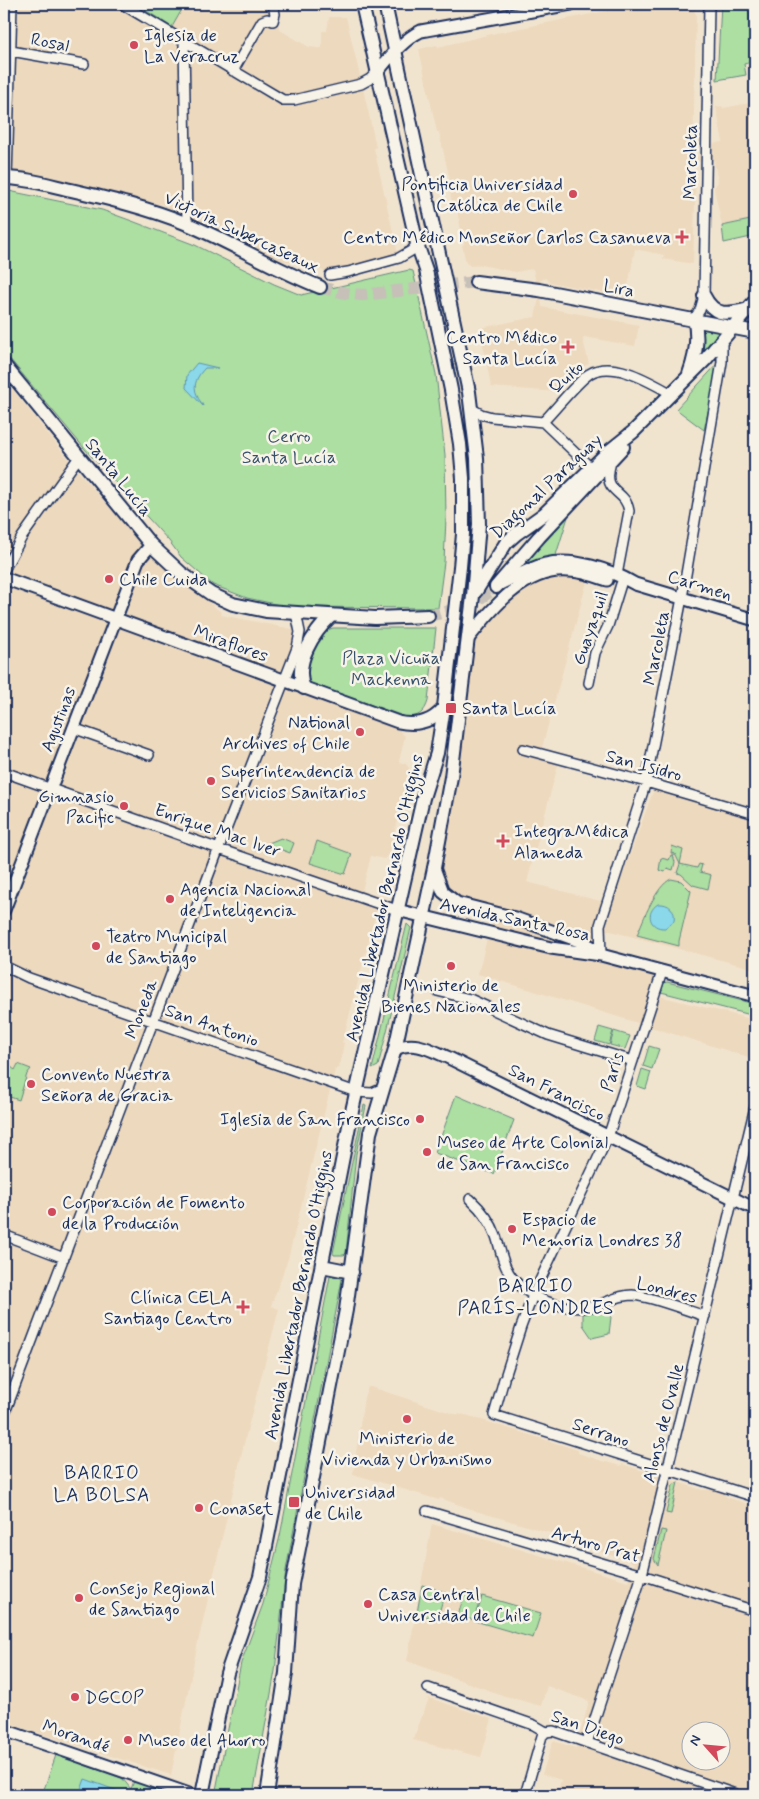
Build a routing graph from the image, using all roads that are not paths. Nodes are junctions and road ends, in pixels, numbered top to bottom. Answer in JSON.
{"nodes":[{"id":1,"x":12,"y":4,"type":"edge"},
{"id":2,"x":122,"y":4,"type":"edge"},
{"id":3,"x":274,"y":4,"type":"edge"},
{"id":4,"x":362,"y":4,"type":"edge"},
{"id":5,"x":385,"y":4,"type":"edge"},
{"id":6,"x":571,"y":4,"type":"edge"},
{"id":7,"x":709,"y":4,"type":"edge"},
{"id":8,"x":524,"y":8,"type":"edge"},
{"id":9,"x":184,"y":41,"type":"junction"},
{"id":10,"x":11,"y":51,"type":"junction"},
{"id":11,"x":395,"y":52,"type":"junction"},
{"id":12,"x":84,"y":64,"type":"dead end"},
{"id":13,"x":233,"y":71,"type":"junction"},
{"id":14,"x":378,"y":71,"type":"junction"},
{"id":15,"x":5,"y":178,"type":"edge"},
{"id":16,"x":187,"y":223,"type":"junction"},
{"id":17,"x":417,"y":244,"type":"junction"},
{"id":18,"x":330,"y":275,"type":"dead end"},
{"id":19,"x":476,"y":282,"type":"tunnel mouth"},
{"id":20,"x":320,"y":287,"type":"tunnel mouth"},
{"id":21,"x":704,"y":296,"type":"junction"},
{"id":22,"x":752,"y":305,"type":"edge"},
{"id":23,"x":694,"y":319,"type":"junction"},
{"id":24,"x":734,"y":327,"type":"junction"},
{"id":25,"x":755,"y":332,"type":"edge"},
{"id":26,"x":722,"y":341,"type":"junction"},
{"id":27,"x":8,"y":370,"type":"edge"},
{"id":28,"x":688,"y":378,"type":"junction"},
{"id":29,"x":4,"y":385,"type":"edge"},
{"id":30,"x":672,"y":394,"type":"junction"},
{"id":31,"x":472,"y":408,"type":"junction"},
{"id":32,"x":543,"y":422,"type":"junction"},
{"id":33,"x":633,"y":432,"type":"junction"},
{"id":34,"x":80,"y":456,"type":"junction"},
{"id":35,"x":611,"y":461,"type":"junction"},
{"id":36,"x":591,"y":468,"type":"junction"},
{"id":37,"x":151,"y":545,"type":"junction"},
{"id":38,"x":4,"y":570,"type":"edge"},
{"id":39,"x":4,"y":578,"type":"edge"},
{"id":40,"x":619,"y":579,"type":"junction"},
{"id":41,"x":496,"y":586,"type":"joint"},
{"id":42,"x":473,"y":596,"type":"junction"},
{"id":43,"x":682,"y":598,"type":"junction"},
{"id":44,"x":296,"y":613,"type":"junction"},
{"id":45,"x":332,"y":615,"type":"junction"},
{"id":46,"x":428,"y":616,"type":"tunnel mouth"},
{"id":47,"x":115,"y":619,"type":"junction"},
{"id":48,"x":755,"y":620,"type":"edge"},
{"id":49,"x":468,"y":639,"type":"junction"},
{"id":50,"x":284,"y":682,"type":"junction"},
{"id":51,"x":589,"y":682,"type":"dead end"},
{"id":52,"x":304,"y":688,"type":"junction"},
{"id":53,"x":444,"y":708,"type":"junction"},
{"id":54,"x":73,"y":728,"type":"junction"},
{"id":55,"x":524,"y":749,"type":"dead end"},
{"id":56,"x":149,"y":755,"type":"dead end"},
{"id":57,"x":4,"y":772,"type":"edge"},
{"id":58,"x":646,"y":782,"type":"junction"},
{"id":59,"x":50,"y":788,"type":"junction"},
{"id":60,"x":755,"y":814,"type":"edge"},
{"id":61,"x":218,"y":849,"type":"junction"},
{"id":62,"x":434,"y":868,"type":"junction"},
{"id":63,"x":4,"y":910,"type":"edge"},
{"id":64,"x":397,"y":910,"type":"junction"},
{"id":65,"x":422,"y":916,"type":"junction"},
{"id":66,"x":601,"y":955,"type":"junction"},
{"id":67,"x":4,"y":966,"type":"edge"},
{"id":68,"x":662,"y":972,"type":"junction"},
{"id":69,"x":438,"y":991,"type":"dead end"},
{"id":70,"x":755,"y":996,"type":"edge"},
{"id":71,"x":154,"y":1022,"type":"junction"},
{"id":72,"x":395,"y":1049,"type":"junction"},
{"id":73,"x":633,"y":1061,"type":"junction"},
{"id":74,"x":383,"y":1088,"type":"junction"},
{"id":75,"x":356,"y":1092,"type":"junction"},
{"id":76,"x":755,"y":1107,"type":"edge"},
{"id":77,"x":608,"y":1137,"type":"junction"},
{"id":78,"x":733,"y":1198,"type":"junction"},
{"id":79,"x":470,"y":1199,"type":"dead end"},
{"id":80,"x":755,"y":1209,"type":"edge"},
{"id":81,"x":4,"y":1235,"type":"edge"},
{"id":82,"x":64,"y":1258,"type":"junction"},
{"id":83,"x":322,"y":1266,"type":"junction"},
{"id":84,"x":352,"y":1272,"type":"junction"},
{"id":85,"x":533,"y":1295,"type":"junction"},
{"id":86,"x":705,"y":1316,"type":"junction"},
{"id":87,"x":4,"y":1415,"type":"edge"},
{"id":88,"x":494,"y":1415,"type":"joint"},
{"id":89,"x":668,"y":1470,"type":"junction"},
{"id":90,"x":755,"y":1497,"type":"edge"},
{"id":91,"x":427,"y":1511,"type":"dead end"},
{"id":92,"x":642,"y":1575,"type":"junction"},
{"id":93,"x":755,"y":1611,"type":"edge"},
{"id":94,"x":428,"y":1688,"type":"dead end"},
{"id":95,"x":4,"y":1730,"type":"edge"},
{"id":96,"x":546,"y":1732,"type":"junction"},
{"id":97,"x":587,"y":1743,"type":"junction"},
{"id":98,"x":192,"y":1795,"type":"edge"},
{"id":99,"x":202,"y":1795,"type":"edge"},
{"id":100,"x":267,"y":1795,"type":"edge"},
{"id":101,"x":525,"y":1795,"type":"edge"},
{"id":102,"x":738,"y":1795,"type":"edge"}],
"edges":[{"from":1,"to":10,"type":"street","name":"Rosal"},
{"from":2,"to":9,"type":"street"},
{"from":3,"to":13,"type":"street"},
{"from":4,"to":14,"type":"main road","name":"Avenida Libertador Bernardo O'Higgins"},
{"from":5,"to":11,"type":"main road","name":"Avenida Libertador Bernardo O'Higgins"},
{"from":6,"to":8,"type":"main road"},
{"from":7,"to":21,"type":"street","name":"Marcoleta"},
{"from":8,"to":11,"type":"main road"},
{"from":9,"to":13,"type":"street"},
{"from":9,"to":16,"type":"street"},
{"from":10,"to":12,"type":"street","name":"Rosal"},
{"from":10,"to":15,"type":"street","name":"Rosal"},
{"from":11,"to":14,"type":"main road"},
{"from":11,"to":31,"type":"main road","name":"Avenida Libertador Bernardo O'Higgins"},
{"from":13,"to":14,"type":"street"},
{"from":14,"to":17,"type":"main road","name":"Avenida Libertador Bernardo O'Higgins"},
{"from":15,"to":16,"type":"main road","name":"Victoria Subercaseaux"},
{"from":16,"to":20,"type":"main road","name":"Victoria Subercaseaux"},
{"from":17,"to":18,"type":"street","name":"Victoria Subercaseaux"},
{"from":17,"to":53,"type":"main road","name":"Avenida Libertador Bernardo O'Higgins"},
{"from":19,"to":23,"type":"main road","name":"Lira"},
{"from":21,"to":22,"type":"main road"},
{"from":21,"to":23,"type":"street","name":"Marcoleta"},
{"from":22,"to":24,"type":"main road","name":"Diagonal Paraguay"},
{"from":23,"to":24,"type":"main road","name":"Lira"},
{"from":23,"to":28,"type":"main road"},
{"from":24,"to":25,"type":"main road","name":"Lira"},
{"from":24,"to":26,"type":"main road","name":"Diagonal Paraguay"},
{"from":26,"to":28,"type":"main road","name":"Diagonal Paraguay"},
{"from":26,"to":43,"type":"street","name":"Marcoleta"},
{"from":27,"to":29,"type":"street"},
{"from":27,"to":34,"type":"main road","name":"Santa Lucía"},
{"from":28,"to":30,"type":"main road","name":"Diagonal Paraguay"},
{"from":30,"to":32,"type":"street","name":"Quito"},
{"from":30,"to":33,"type":"main road","name":"Diagonal Paraguay"},
{"from":31,"to":32,"type":"street"},
{"from":31,"to":42,"type":"main road","name":"Avenida Libertador Bernardo O'Higgins"},
{"from":32,"to":36,"type":"street"},
{"from":33,"to":35,"type":"main road","name":"Diagonal Paraguay"},
{"from":33,"to":36,"type":"main road","name":"Diagonal Paraguay"},
{"from":34,"to":37,"type":"main road","name":"Santa Lucía"},
{"from":34,"to":38,"type":"street"},
{"from":35,"to":40,"type":"street","name":"Guayaquil"},
{"from":35,"to":41,"type":"main road","name":"Diagonal Paraguay"},
{"from":36,"to":42,"type":"main road","name":"Diagonal Paraguay"},
{"from":37,"to":44,"type":"main road","name":"Santa Lucía"},
{"from":37,"to":47,"type":"main road","name":"Agustinas"},
{"from":39,"to":47,"type":"main road","name":"Miraflores"},
{"from":40,"to":41,"type":"main road","name":"Carmen"},
{"from":40,"to":43,"type":"main road","name":"Carmen"},
{"from":40,"to":49,"type":"main road","name":"Carmen"},
{"from":40,"to":51,"type":"street","name":"Guayaquil"},
{"from":42,"to":49,"type":"main road","name":"Avenida Libertador Bernardo O'Higgins"},
{"from":43,"to":48,"type":"main road","name":"Carmen"},
{"from":43,"to":58,"type":"street","name":"Marcoleta"},
{"from":44,"to":45,"type":"main road","name":"Santa Lucía"},
{"from":44,"to":50,"type":"street","name":"Moneda"},
{"from":45,"to":46,"type":"main road","name":"Santa Lucía"},
{"from":45,"to":52,"type":"main road"},
{"from":47,"to":50,"type":"main road","name":"Miraflores"},
{"from":47,"to":54,"type":"main road","name":"Agustinas"},
{"from":49,"to":62,"type":"main road","name":"Avenida Libertador Bernardo O'Higgins"},
{"from":50,"to":52,"type":"main road","name":"Miraflores"},
{"from":50,"to":61,"type":"street","name":"Moneda"},
{"from":52,"to":53,"type":"main road","name":"Miraflores"},
{"from":53,"to":64,"type":"main road","name":"Avenida Libertador Bernardo O'Higgins"},
{"from":54,"to":56,"type":"street"},
{"from":54,"to":59,"type":"main road","name":"Agustinas"},
{"from":55,"to":58,"type":"street","name":"San Isidro"},
{"from":57,"to":59,"type":"street","name":"Enrique Mac Iver"},
{"from":58,"to":60,"type":"street","name":"San Isidro"},
{"from":58,"to":66,"type":"street","name":"Marcoleta"},
{"from":59,"to":61,"type":"street","name":"Enrique Mac Iver"},
{"from":59,"to":63,"type":"main road","name":"Agustinas"},
{"from":61,"to":64,"type":"street","name":"Enrique Mac Iver"},
{"from":61,"to":71,"type":"street","name":"Moneda"},
{"from":62,"to":65,"type":"main road","name":"Avenida Libertador Bernardo O'Higgins"},
{"from":62,"to":66,"type":"main road","name":"Avenida Santa Rosa"},
{"from":64,"to":65,"type":"main road","name":"Enrique Mac Iver"},
{"from":64,"to":75,"type":"main road","name":"Avenida Libertador Bernardo O'Higgins"},
{"from":65,"to":66,"type":"main road","name":"Avenida Santa Rosa"},
{"from":65,"to":72,"type":"main road","name":"Avenida Libertador Bernardo O'Higgins"},
{"from":66,"to":68,"type":"main road","name":"Avenida Santa Rosa"},
{"from":67,"to":71,"type":"street","name":"San Antonio"},
{"from":68,"to":70,"type":"main road","name":"Avenida Santa Rosa"},
{"from":68,"to":73,"type":"street","name":"París"},
{"from":69,"to":73,"type":"street"},
{"from":71,"to":75,"type":"street","name":"San Antonio"},
{"from":71,"to":82,"type":"street","name":"Moneda"},
{"from":72,"to":74,"type":"main road","name":"Avenida Libertador Bernardo O'Higgins"},
{"from":72,"to":77,"type":"main road","name":"San Francisco"},
{"from":73,"to":77,"type":"street","name":"París"},
{"from":74,"to":75,"type":"street","name":"San Antonio"},
{"from":74,"to":84,"type":"main road","name":"Avenida Libertador Bernardo O'Higgins"},
{"from":75,"to":83,"type":"main road","name":"Avenida Libertador Bernardo O'Higgins"},
{"from":76,"to":78,"type":"street","name":"Alonso de Ovalle"},
{"from":77,"to":78,"type":"main road","name":"San Francisco"},
{"from":77,"to":85,"type":"street","name":"París"},
{"from":78,"to":80,"type":"main road","name":"San Francisco"},
{"from":78,"to":86,"type":"street","name":"Alonso de Ovalle"},
{"from":79,"to":85,"type":"street","name":"Londres"},
{"from":81,"to":82,"type":"street"},
{"from":82,"to":87,"type":"street","name":"Moneda"},
{"from":83,"to":84,"type":"main road"},
{"from":83,"to":99,"type":"main road","name":"Avenida Libertador Bernardo O'Higgins"},
{"from":84,"to":100,"type":"main road","name":"Avenida Libertador Bernardo O'Higgins"},
{"from":85,"to":86,"type":"street","name":"Londres"},
{"from":85,"to":88,"type":"street","name":"París"},
{"from":86,"to":89,"type":"street","name":"Alonso de Ovalle"},
{"from":88,"to":89,"type":"street","name":"Serrano"},
{"from":89,"to":90,"type":"street","name":"Serrano"},
{"from":89,"to":92,"type":"street","name":"Alonso de Ovalle"},
{"from":91,"to":92,"type":"street","name":"Arturo Prat"},
{"from":92,"to":93,"type":"street","name":"Arturo Prat"},
{"from":92,"to":97,"type":"street","name":"Alonso de Ovalle"},
{"from":94,"to":96,"type":"street","name":"San Diego"},
{"from":95,"to":98,"type":"main road","name":"Morandé"},
{"from":96,"to":97,"type":"street","name":"San Diego"},
{"from":96,"to":101,"type":"street"},
{"from":97,"to":102,"type":"street","name":"San Diego"}]}
